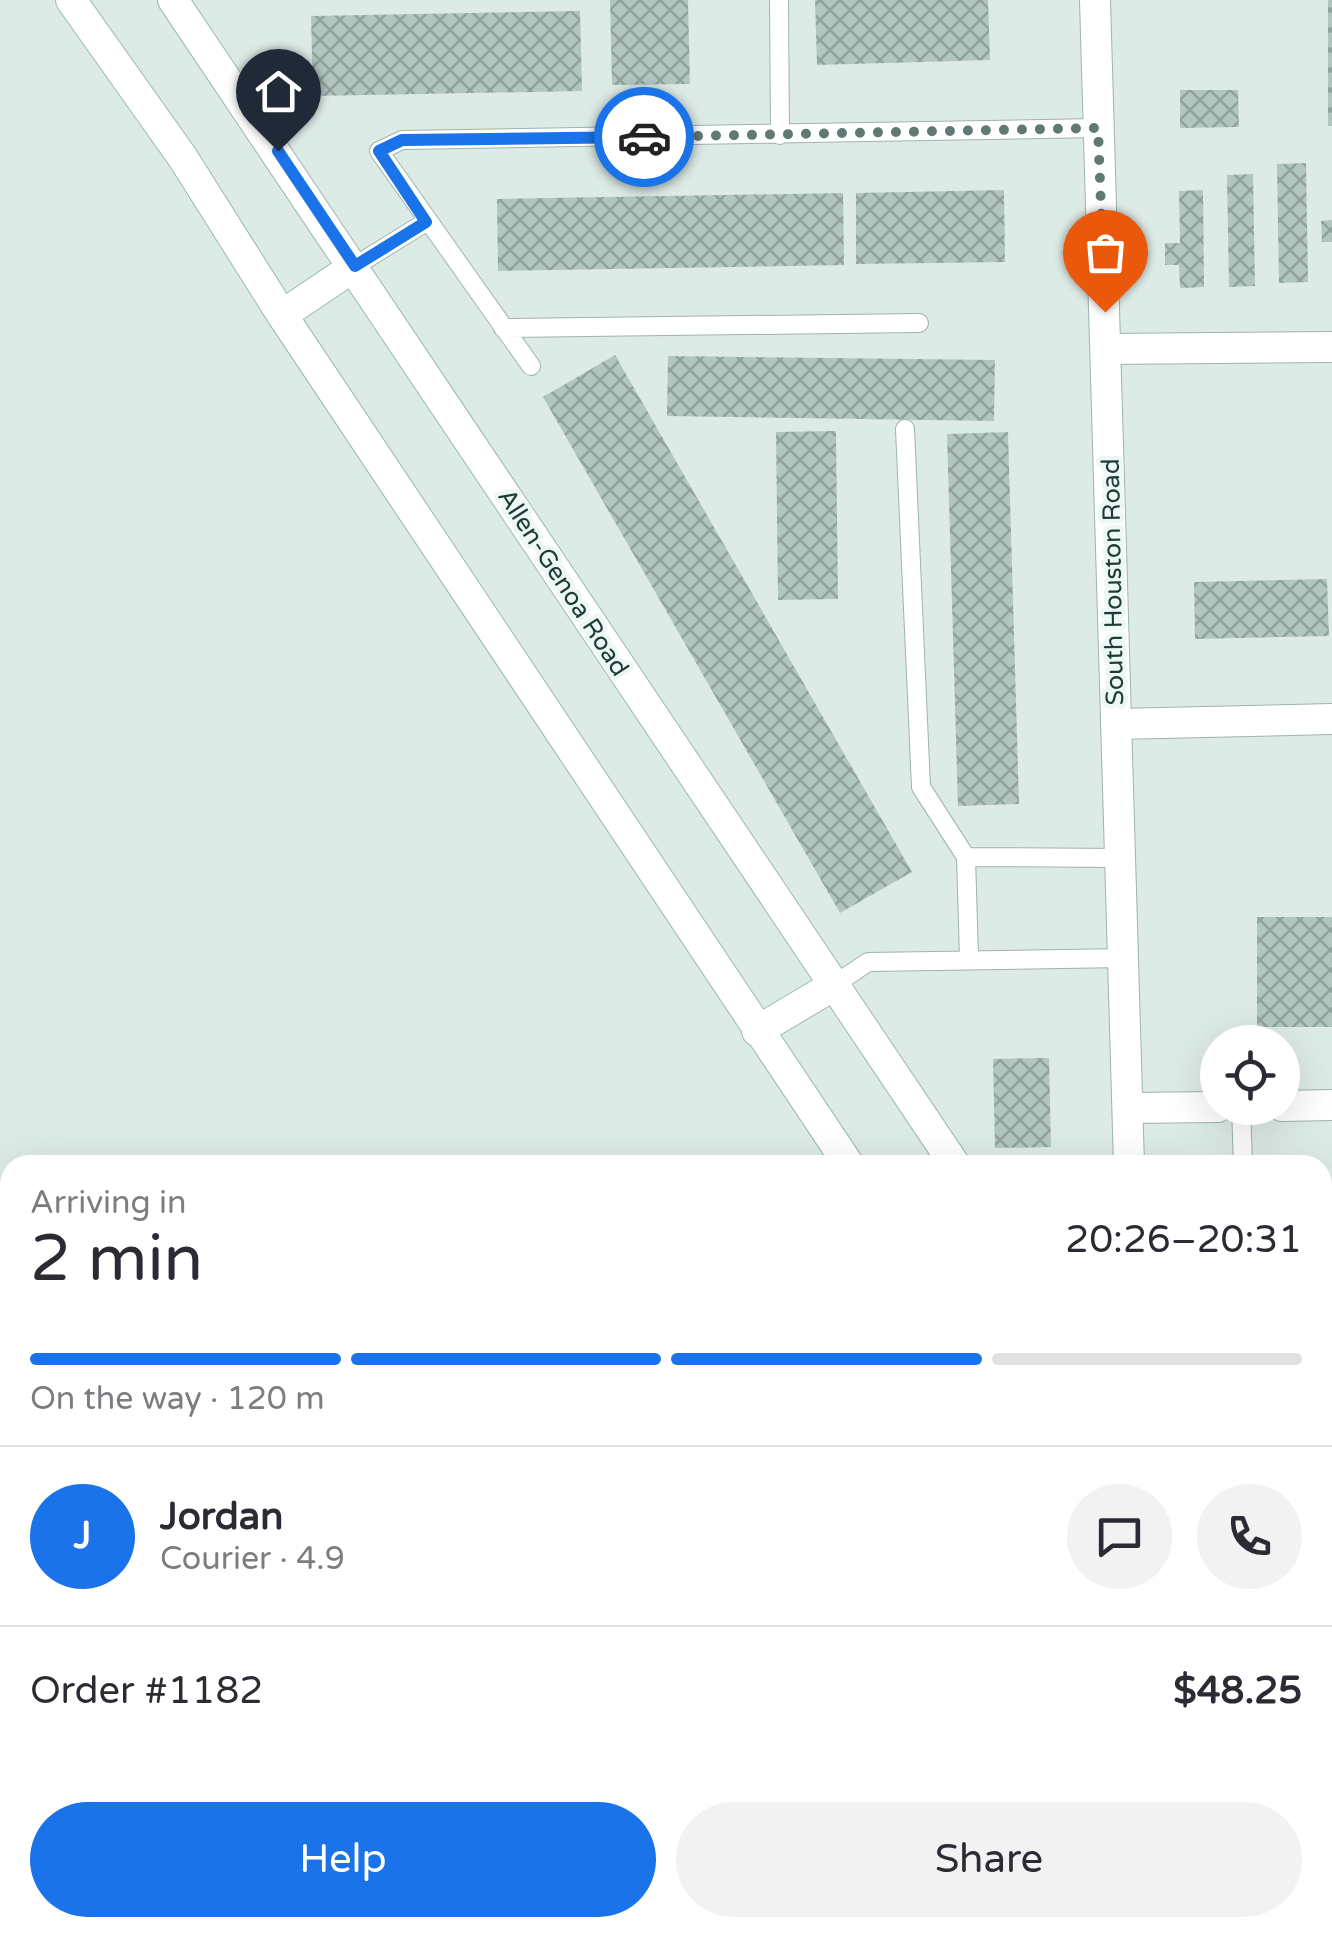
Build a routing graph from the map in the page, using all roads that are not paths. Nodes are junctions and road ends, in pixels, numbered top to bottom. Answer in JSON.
{"nodes":[{"id":1,"x":72,"y":0,"type":"edge"},
{"id":2,"x":173,"y":0,"type":"edge"},
{"id":3,"x":779,"y":0,"type":"edge"},
{"id":4,"x":1094,"y":0,"type":"edge"},
{"id":5,"x":1098,"y":128,"type":"junction"},
{"id":6,"x":780,"y":134,"type":"junction"},
{"id":7,"x":426,"y":222,"type":"junction"},
{"id":8,"x":355,"y":266,"type":"junction"},
{"id":9,"x":282,"y":316,"type":"junction"},
{"id":10,"x":919,"y":323,"type":"dead end"},
{"id":11,"x":502,"y":328,"type":"junction"},
{"id":12,"x":1332,"y":347,"type":"edge"},
{"id":13,"x":1106,"y":350,"type":"junction"},
{"id":14,"x":531,"y":366,"type":"dead end"},
{"id":15,"x":905,"y":429,"type":"dead end"},
{"id":16,"x":1332,"y":719,"type":"edge"},
{"id":17,"x":1116,"y":724,"type":"junction"},
{"id":18,"x":966,"y":857,"type":"junction"},
{"id":19,"x":1120,"y":858,"type":"junction"},
{"id":20,"x":969,"y":958,"type":"junction"},
{"id":21,"x":1124,"y":958,"type":"junction"},
{"id":22,"x":831,"y":986,"type":"junction"},
{"id":23,"x":757,"y":1031,"type":"junction"},
{"id":24,"x":1332,"y":1105,"type":"edge"},
{"id":25,"x":1300,"y":1106,"type":"edge"},
{"id":26,"x":1200,"y":1107,"type":"edge"},
{"id":27,"x":1128,"y":1108,"type":"junction"},
{"id":28,"x":1241,"y":1125,"type":"edge"},
{"id":29,"x":841,"y":1155,"type":"edge"},
{"id":30,"x":948,"y":1155,"type":"edge"},
{"id":31,"x":1129,"y":1155,"type":"edge"},
{"id":32,"x":1242,"y":1155,"type":"edge"}],
"edges":[{"from":1,"to":9,"type":"main road"},
{"from":2,"to":8,"type":"main road","name":"Allen-Genoa Road"},
{"from":3,"to":6,"type":"lane"},
{"from":4,"to":5,"type":"main road","name":"South Houston Road"},
{"from":5,"to":6,"type":"lane"},
{"from":5,"to":13,"type":"main road","name":"South Houston Road"},
{"from":6,"to":7,"type":"lane"},
{"from":7,"to":8,"type":"lane"},
{"from":7,"to":11,"type":"lane"},
{"from":8,"to":9,"type":"main road"},
{"from":8,"to":22,"type":"main road","name":"Allen-Genoa Road"},
{"from":9,"to":23,"type":"main road"},
{"from":10,"to":11,"type":"lane"},
{"from":11,"to":14,"type":"lane"},
{"from":12,"to":13,"type":"main road"},
{"from":13,"to":17,"type":"main road","name":"South Houston Road"},
{"from":15,"to":18,"type":"lane"},
{"from":16,"to":17,"type":"main road"},
{"from":17,"to":19,"type":"main road","name":"South Houston Road"},
{"from":18,"to":19,"type":"lane"},
{"from":18,"to":20,"type":"lane"},
{"from":19,"to":21,"type":"main road","name":"South Houston Road"},
{"from":20,"to":21,"type":"lane"},
{"from":20,"to":22,"type":"lane"},
{"from":21,"to":27,"type":"main road","name":"South Houston Road"},
{"from":22,"to":23,"type":"main road"},
{"from":22,"to":30,"type":"main road","name":"Allen-Genoa Road"},
{"from":23,"to":29,"type":"main road"},
{"from":24,"to":25,"type":"main road"},
{"from":26,"to":27,"type":"main road"},
{"from":27,"to":31,"type":"main road","name":"South Houston Road"},
{"from":28,"to":32,"type":"lane"}]}
